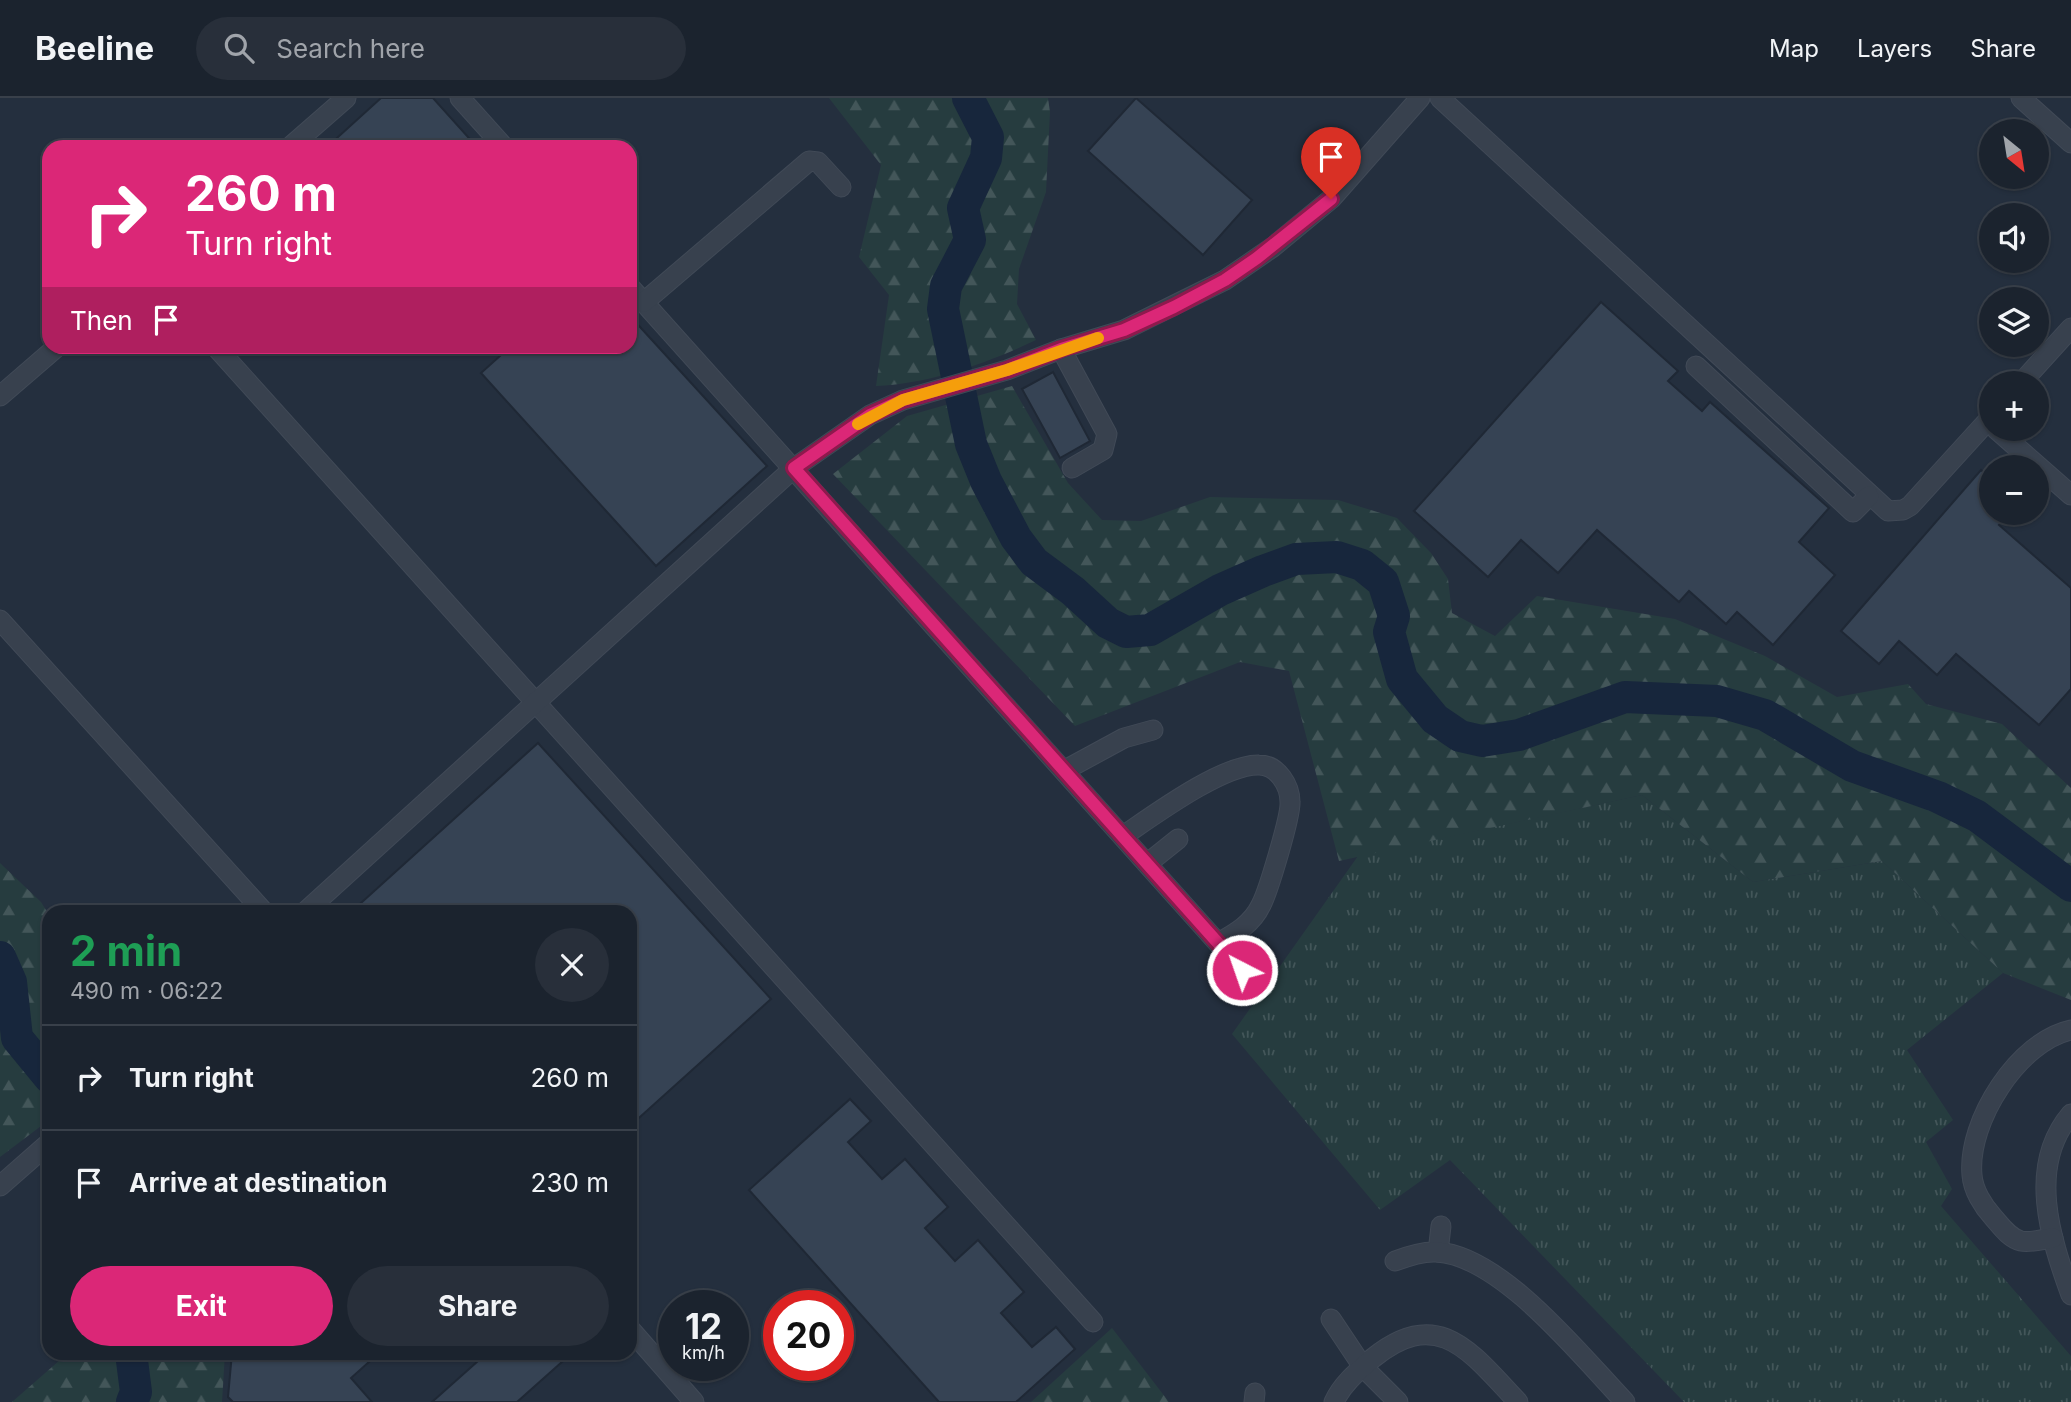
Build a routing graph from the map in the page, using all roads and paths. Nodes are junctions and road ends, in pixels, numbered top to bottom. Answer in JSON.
{"nodes":[{"id":1,"x":346,"y":98,"type":"edge"},
{"id":2,"x":460,"y":98,"type":"edge"},
{"id":3,"x":1420,"y":98,"type":"edge"},
{"id":4,"x":1440,"y":98,"type":"edge"},
{"id":5,"x":2021,"y":98,"type":"edge"},
{"id":6,"x":298,"y":140,"type":"edge"},
{"id":7,"x":498,"y":140,"type":"edge"},
{"id":8,"x":2071,"y":143,"type":"edge"},
{"id":9,"x":841,"y":187,"type":"dead end"},
{"id":10,"x":637,"y":294,"type":"edge"},
{"id":11,"x":644,"y":302,"type":"junction"},
{"id":12,"x":2071,"y":328,"type":"edge"},
{"id":13,"x":1061,"y":349,"type":"junction"},
{"id":14,"x":49,"y":354,"type":"edge"},
{"id":15,"x":222,"y":354,"type":"edge"},
{"id":16,"x":1696,"y":366,"type":"dead end"},
{"id":17,"x":2032,"y":371,"type":"edge"},
{"id":18,"x":0,"y":396,"type":"edge"},
{"id":19,"x":1979,"y":435,"type":"edge"},
{"id":20,"x":2011,"y":441,"type":"edge"},
{"id":21,"x":794,"y":468,"type":"junction"},
{"id":22,"x":1072,"y":468,"type":"dead end"},
{"id":23,"x":2071,"y":495,"type":"edge"},
{"id":24,"x":1870,"y":496,"type":"junction"},
{"id":25,"x":0,"y":621,"type":"edge"},
{"id":26,"x":537,"y":703,"type":"junction"},
{"id":27,"x":1153,"y":730,"type":"dead end"},
{"id":28,"x":1065,"y":770,"type":"junction"},
{"id":29,"x":1123,"y":836,"type":"junction"},
{"id":30,"x":1178,"y":839,"type":"dead end"},
{"id":31,"x":1148,"y":863,"type":"junction"},
{"id":32,"x":258,"y":905,"type":"edge"},
{"id":33,"x":313,"y":905,"type":"edge"},
{"id":34,"x":1218,"y":943,"type":"junction"},
{"id":35,"x":1242,"y":970,"type":"dead end"},
{"id":36,"x":2071,"y":1030,"type":"edge"},
{"id":37,"x":2071,"y":1114,"type":"edge"},
{"id":38,"x":42,"y":1149,"type":"edge"},
{"id":39,"x":0,"y":1186,"type":"edge"},
{"id":40,"x":1441,"y":1226,"type":"dead end"},
{"id":41,"x":2053,"y":1238,"type":"junction"},
{"id":42,"x":1437,"y":1252,"type":"junction"},
{"id":43,"x":1395,"y":1261,"type":"dead end"},
{"id":44,"x":2071,"y":1294,"type":"edge"},
{"id":45,"x":1331,"y":1319,"type":"dead end"},
{"id":46,"x":1093,"y":1322,"type":"dead end"},
{"id":47,"x":637,"y":1337,"type":"edge"},
{"id":48,"x":1363,"y":1367,"type":"junction"},
{"id":49,"x":694,"y":1402,"type":"edge"},
{"id":50,"x":1334,"y":1402,"type":"edge"},
{"id":51,"x":1398,"y":1402,"type":"edge"},
{"id":52,"x":1518,"y":1402,"type":"edge"},
{"id":53,"x":1625,"y":1402,"type":"edge"}],
"edges":[{"from":1,"to":6,"type":"street"},
{"from":2,"to":7,"type":"street"},
{"from":3,"to":13,"type":"street"},
{"from":4,"to":24,"type":"street"},
{"from":5,"to":8,"type":"street"},
{"from":9,"to":11,"type":"street"},
{"from":10,"to":11,"type":"street"},
{"from":11,"to":21,"type":"street"},
{"from":12,"to":17,"type":"street"},
{"from":13,"to":21,"type":"street"},
{"from":13,"to":22,"type":"street"},
{"from":14,"to":18,"type":"street"},
{"from":15,"to":26,"type":"street"},
{"from":16,"to":24,"type":"street"},
{"from":19,"to":24,"type":"street"},
{"from":20,"to":23,"type":"street"},
{"from":21,"to":26,"type":"street"},
{"from":21,"to":28,"type":"street"},
{"from":25,"to":32,"type":"street"},
{"from":26,"to":33,"type":"street"},
{"from":26,"to":46,"type":"street"},
{"from":27,"to":28,"type":"street"},
{"from":28,"to":29,"type":"street"},
{"from":29,"to":31,"type":"street"},
{"from":29,"to":34,"type":"street"},
{"from":30,"to":31,"type":"street"},
{"from":31,"to":34,"type":"street"},
{"from":34,"to":35,"type":"street"},
{"from":36,"to":41,"type":"street"},
{"from":37,"to":41,"type":"street"},
{"from":38,"to":39,"type":"street"},
{"from":40,"to":42,"type":"street"},
{"from":41,"to":44,"type":"street"},
{"from":42,"to":43,"type":"street"},
{"from":42,"to":53,"type":"street"},
{"from":45,"to":48,"type":"street"},
{"from":47,"to":49,"type":"street"},
{"from":48,"to":50,"type":"street"},
{"from":48,"to":51,"type":"street"},
{"from":48,"to":52,"type":"street"}]}
